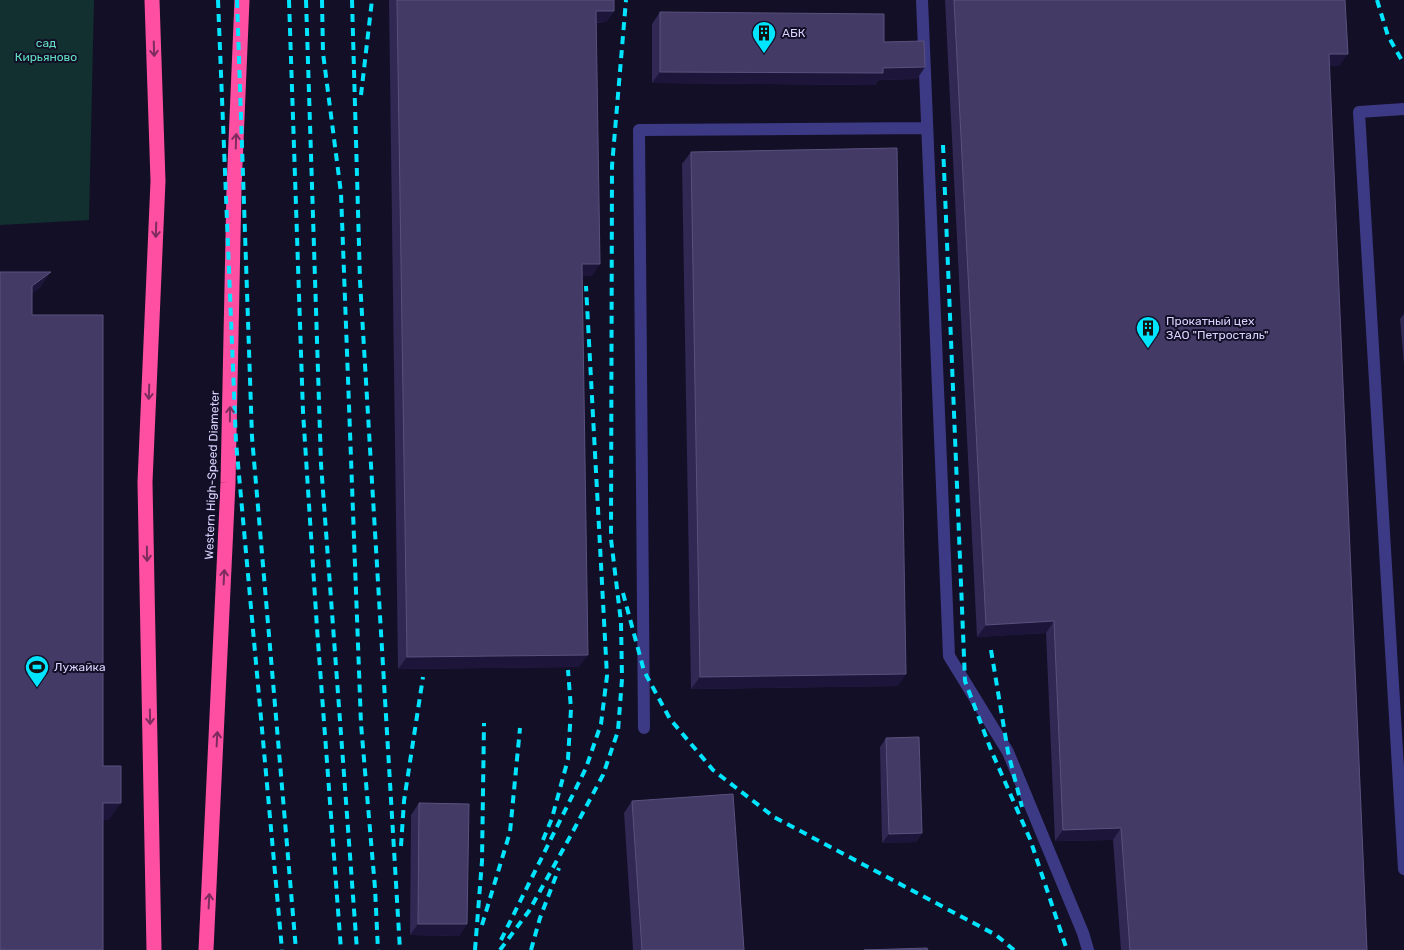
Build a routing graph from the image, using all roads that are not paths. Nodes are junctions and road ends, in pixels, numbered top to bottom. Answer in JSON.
{"nodes":[{"id":1,"x":152,"y":0,"type":"edge"},
{"id":2,"x":242,"y":0,"type":"edge"},
{"id":3,"x":922,"y":0,"type":"edge"},
{"id":4,"x":1404,"y":109,"type":"edge"},
{"id":5,"x":927,"y":128,"type":"junction"},
{"id":6,"x":644,"y":728,"type":"dead end"},
{"id":7,"x":1404,"y":869,"type":"edge"},
{"id":8,"x":154,"y":950,"type":"edge"},
{"id":9,"x":206,"y":950,"type":"edge"},
{"id":10,"x":1088,"y":950,"type":"edge"}],
"edges":[{"from":1,"to":8,"type":"highway","one_way":true},
{"from":9,"to":2,"type":"highway","name":"Western High-Speed Diameter","one_way":true},
{"from":3,"to":5,"type":"lane"},
{"from":4,"to":7,"type":"lane"},
{"from":5,"to":6,"type":"lane"},
{"from":5,"to":10,"type":"lane"}]}
